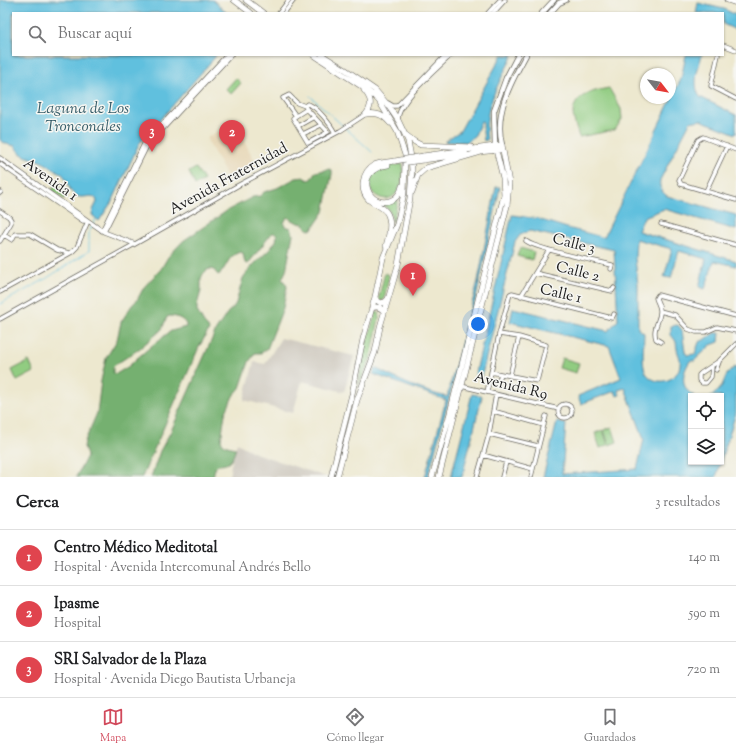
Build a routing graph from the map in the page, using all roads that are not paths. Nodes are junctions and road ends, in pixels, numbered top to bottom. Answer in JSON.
{"nodes":[{"id":1,"x":234,"y":0,"type":"edge"},
{"id":2,"x":246,"y":0,"type":"edge"},
{"id":3,"x":249,"y":0,"type":"edge"},
{"id":4,"x":289,"y":0,"type":"edge"},
{"id":5,"x":294,"y":0,"type":"edge"},
{"id":6,"x":500,"y":0,"type":"edge"},
{"id":7,"x":505,"y":0,"type":"edge"},
{"id":8,"x":554,"y":0,"type":"edge"},
{"id":9,"x":566,"y":0,"type":"edge"},
{"id":10,"x":727,"y":0,"type":"edge"},
{"id":11,"x":239,"y":2,"type":"edge"},
{"id":12,"x":736,"y":3,"type":"edge"},
{"id":13,"x":244,"y":12,"type":"edge"},
{"id":14,"x":250,"y":12,"type":"edge"},
{"id":15,"x":254,"y":12,"type":"edge"},
{"id":16,"x":262,"y":12,"type":"edge"},
{"id":17,"x":265,"y":12,"type":"edge"},
{"id":18,"x":280,"y":12,"type":"edge"},
{"id":19,"x":285,"y":12,"type":"edge"},
{"id":20,"x":489,"y":12,"type":"edge"},
{"id":21,"x":493,"y":12,"type":"edge"},
{"id":22,"x":543,"y":12,"type":"edge"},
{"id":23,"x":551,"y":12,"type":"edge"},
{"id":24,"x":724,"y":45,"type":"edge"},
{"id":25,"x":736,"y":50,"type":"edge"},
{"id":26,"x":226,"y":56,"type":"edge"},
{"id":27,"x":230,"y":56,"type":"edge"},
{"id":28,"x":315,"y":56,"type":"edge"},
{"id":29,"x":322,"y":56,"type":"edge"},
{"id":30,"x":445,"y":56,"type":"edge"},
{"id":31,"x":450,"y":56,"type":"edge"},
{"id":32,"x":517,"y":56,"type":"edge"},
{"id":33,"x":525,"y":56,"type":"edge"},
{"id":34,"x":718,"y":56,"type":"edge"},
{"id":35,"x":342,"y":70,"type":"junction"},
{"id":36,"x":361,"y":86,"type":"junction"},
{"id":37,"x":736,"y":99,"type":"edge"},
{"id":38,"x":385,"y":101,"type":"junction"},
{"id":39,"x":306,"y":108,"type":"junction"},
{"id":40,"x":366,"y":114,"type":"junction"},
{"id":41,"x":296,"y":116,"type":"junction"},
{"id":42,"x":314,"y":117,"type":"junction"},
{"id":43,"x":398,"y":120,"type":"junction"},
{"id":44,"x":321,"y":125,"type":"junction"},
{"id":45,"x":298,"y":126,"type":"junction"},
{"id":46,"x":335,"y":133,"type":"junction"},
{"id":47,"x":303,"y":134,"type":"junction"},
{"id":48,"x":405,"y":134,"type":"junction"},
{"id":49,"x":399,"y":137,"type":"junction"},
{"id":50,"x":727,"y":146,"type":"junction"},
{"id":51,"x":502,"y":147,"type":"junction"},
{"id":52,"x":496,"y":148,"type":"junction"},
{"id":53,"x":481,"y":150,"type":"junction"},
{"id":54,"x":736,"y":150,"type":"edge"},
{"id":55,"x":0,"y":158,"type":"edge"},
{"id":56,"x":396,"y":162,"type":"junction"},
{"id":57,"x":0,"y":164,"type":"edge"},
{"id":58,"x":405,"y":166,"type":"junction"},
{"id":59,"x":706,"y":191,"type":"junction"},
{"id":60,"x":410,"y":198,"type":"junction"},
{"id":61,"x":735,"y":198,"type":"edge"},
{"id":62,"x":0,"y":211,"type":"edge"},
{"id":63,"x":88,"y":222,"type":"junction"},
{"id":64,"x":660,"y":224,"type":"dead end"},
{"id":65,"x":101,"y":230,"type":"junction"},
{"id":66,"x":4,"y":235,"type":"junction"},
{"id":67,"x":0,"y":241,"type":"edge"},
{"id":68,"x":526,"y":241,"type":"dead end"},
{"id":69,"x":135,"y":244,"type":"junction"},
{"id":70,"x":736,"y":245,"type":"edge"},
{"id":71,"x":549,"y":250,"type":"junction"},
{"id":72,"x":69,"y":253,"type":"junction"},
{"id":73,"x":383,"y":258,"type":"junction"},
{"id":74,"x":611,"y":270,"type":"dead end"},
{"id":75,"x":535,"y":272,"type":"junction"},
{"id":76,"x":614,"y":288,"type":"dead end"},
{"id":77,"x":0,"y":292,"type":"edge"},
{"id":78,"x":521,"y":296,"type":"junction"},
{"id":79,"x":375,"y":297,"type":"junction"},
{"id":80,"x":387,"y":300,"type":"junction"},
{"id":81,"x":372,"y":308,"type":"junction"},
{"id":82,"x":660,"y":311,"type":"junction"},
{"id":83,"x":384,"y":312,"type":"junction"},
{"id":84,"x":614,"y":314,"type":"dead end"},
{"id":85,"x":736,"y":316,"type":"edge"},
{"id":86,"x":0,"y":318,"type":"edge"},
{"id":87,"x":736,"y":331,"type":"edge"},
{"id":88,"x":499,"y":334,"type":"junction"},
{"id":89,"x":519,"y":337,"type":"junction"},
{"id":90,"x":661,"y":342,"type":"dead end"},
{"id":91,"x":736,"y":344,"type":"edge"},
{"id":92,"x":719,"y":361,"type":"junction"},
{"id":93,"x":712,"y":366,"type":"junction"},
{"id":94,"x":716,"y":370,"type":"dead end"},
{"id":95,"x":491,"y":372,"type":"junction"},
{"id":96,"x":501,"y":374,"type":"junction"},
{"id":97,"x":510,"y":375,"type":"junction"},
{"id":98,"x":498,"y":383,"type":"dead end"},
{"id":99,"x":460,"y":386,"type":"junction"},
{"id":100,"x":487,"y":392,"type":"junction"},
{"id":101,"x":496,"y":394,"type":"junction"},
{"id":102,"x":559,"y":409,"type":"dead end"},
{"id":103,"x":493,"y":411,"type":"junction"},
{"id":104,"x":546,"y":416,"type":"dead end"},
{"id":105,"x":544,"y":425,"type":"junction"},
{"id":106,"x":488,"y":434,"type":"junction"},
{"id":107,"x":538,"y":446,"type":"junction"},
{"id":108,"x":483,"y":456,"type":"junction"},
{"id":109,"x":506,"y":462,"type":"junction"},
{"id":110,"x":533,"y":469,"type":"junction"},
{"id":111,"x":331,"y":477,"type":"edge"},
{"id":112,"x":337,"y":477,"type":"edge"},
{"id":113,"x":432,"y":477,"type":"edge"},
{"id":114,"x":439,"y":477,"type":"edge"},
{"id":115,"x":477,"y":477,"type":"edge"},
{"id":116,"x":502,"y":477,"type":"edge"},
{"id":117,"x":531,"y":477,"type":"edge"}],
"edges":[{"from":1,"to":11,"type":"main road"},
{"from":2,"to":16,"type":"main road"},
{"from":3,"to":17,"type":"main road"},
{"from":4,"to":18,"type":"street"},
{"from":5,"to":19,"type":"street"},
{"from":6,"to":20,"type":"street"},
{"from":7,"to":21,"type":"street"},
{"from":8,"to":22,"type":"street"},
{"from":9,"to":23,"type":"street"},
{"from":10,"to":12,"type":"street"},
{"from":11,"to":13,"type":"main road"},
{"from":11,"to":14,"type":"main road"},
{"from":11,"to":15,"type":"main road"},
{"from":24,"to":25,"type":"street"},
{"from":26,"to":65,"type":"street"},
{"from":27,"to":65,"type":"street"},
{"from":28,"to":35,"type":"main road"},
{"from":29,"to":35,"type":"main road"},
{"from":30,"to":38,"type":"street"},
{"from":31,"to":43,"type":"street"},
{"from":32,"to":52,"type":"street"},
{"from":33,"to":51,"type":"street"},
{"from":34,"to":37,"type":"street"},
{"from":35,"to":36,"type":"main road"},
{"from":35,"to":38,"type":"main road"},
{"from":36,"to":40,"type":"main road"},
{"from":36,"to":49,"type":"main road"},
{"from":38,"to":43,"type":"main road"},
{"from":39,"to":41,"type":"street"},
{"from":39,"to":41,"type":"street"},
{"from":39,"to":42,"type":"street"},
{"from":39,"to":46,"type":"street"},
{"from":40,"to":46,"type":"street","name":"Avenida Fraternidad"},
{"from":40,"to":49,"type":"main road"},
{"from":41,"to":45,"type":"street"},
{"from":42,"to":44,"type":"street"},
{"from":42,"to":45,"type":"street"},
{"from":43,"to":48,"type":"main road"},
{"from":44,"to":47,"type":"street"},
{"from":44,"to":47,"type":"street"},
{"from":45,"to":47,"type":"street"},
{"from":46,"to":69,"type":"street","name":"Avenida Fraternidad"},
{"from":48,"to":53,"type":"main road"},
{"from":48,"to":60,"type":"main road"},
{"from":49,"to":58,"type":"main road"},
{"from":50,"to":54,"type":"street"},
{"from":50,"to":59,"type":"street"},
{"from":50,"to":59,"type":"street"},
{"from":51,"to":52,"type":"main road"},
{"from":51,"to":99,"type":"main road"},
{"from":52,"to":53,"type":"main road"},
{"from":52,"to":99,"type":"main road"},
{"from":53,"to":56,"type":"main road","bridge":true},
{"from":53,"to":60,"type":"main road"},
{"from":55,"to":63,"type":"street","name":"Avenida 1"},
{"from":56,"to":58,"type":"main road"},
{"from":56,"to":73,"type":"main road"},
{"from":57,"to":63,"type":"street","name":"Avenida 1"},
{"from":58,"to":73,"type":"main road"},
{"from":59,"to":61,"type":"street"},
{"from":60,"to":80,"type":"main road"},
{"from":62,"to":66,"type":"street"},
{"from":63,"to":65,"type":"street"},
{"from":63,"to":72,"type":"street"},
{"from":64,"to":70,"type":"street"},
{"from":65,"to":69,"type":"street"},
{"from":66,"to":67,"type":"street"},
{"from":66,"to":72,"type":"street"},
{"from":68,"to":71,"type":"street","name":"Calle 3"},
{"from":69,"to":86,"type":"street","name":"Avenida Fraternidad"},
{"from":71,"to":74,"type":"street","name":"Calle 3"},
{"from":71,"to":75,"type":"street"},
{"from":72,"to":77,"type":"street"},
{"from":73,"to":79,"type":"main road"},
{"from":75,"to":76,"type":"street","name":"Calle 2"},
{"from":75,"to":78,"type":"street"},
{"from":78,"to":84,"type":"street","name":"Calle 1"},
{"from":78,"to":88,"type":"street","name":"Calle 1"},
{"from":79,"to":80,"type":"main road"},
{"from":79,"to":81,"type":"main road"},
{"from":80,"to":83,"type":"main road"},
{"from":81,"to":83,"type":"main road"},
{"from":81,"to":111,"type":"main road"},
{"from":82,"to":85,"type":"street"},
{"from":82,"to":87,"type":"street"},
{"from":82,"to":90,"type":"street"},
{"from":83,"to":112,"type":"main road"},
{"from":88,"to":89,"type":"street"},
{"from":88,"to":95,"type":"street"},
{"from":89,"to":97,"type":"street"},
{"from":89,"to":97,"type":"street"},
{"from":91,"to":92,"type":"street"},
{"from":92,"to":93,"type":"street"},
{"from":92,"to":94,"type":"street"},
{"from":93,"to":93,"type":"street"},
{"from":95,"to":96,"type":"street"},
{"from":95,"to":100,"type":"street"},
{"from":96,"to":97,"type":"street"},
{"from":96,"to":98,"type":"street"},
{"from":99,"to":100,"type":"street","name":"Avenida R9"},
{"from":99,"to":113,"type":"main road"},
{"from":99,"to":114,"type":"main road"},
{"from":100,"to":101,"type":"street","name":"Avenida R9"},
{"from":101,"to":102,"type":"street","name":"Avenida R9"},
{"from":101,"to":103,"type":"street"},
{"from":103,"to":105,"type":"street"},
{"from":103,"to":106,"type":"street"},
{"from":104,"to":105,"type":"street"},
{"from":105,"to":107,"type":"street"},
{"from":106,"to":107,"type":"street"},
{"from":106,"to":108,"type":"street"},
{"from":107,"to":110,"type":"street"},
{"from":108,"to":109,"type":"street"},
{"from":108,"to":115,"type":"street"},
{"from":109,"to":110,"type":"street"},
{"from":109,"to":116,"type":"street"},
{"from":110,"to":117,"type":"street"}]}
